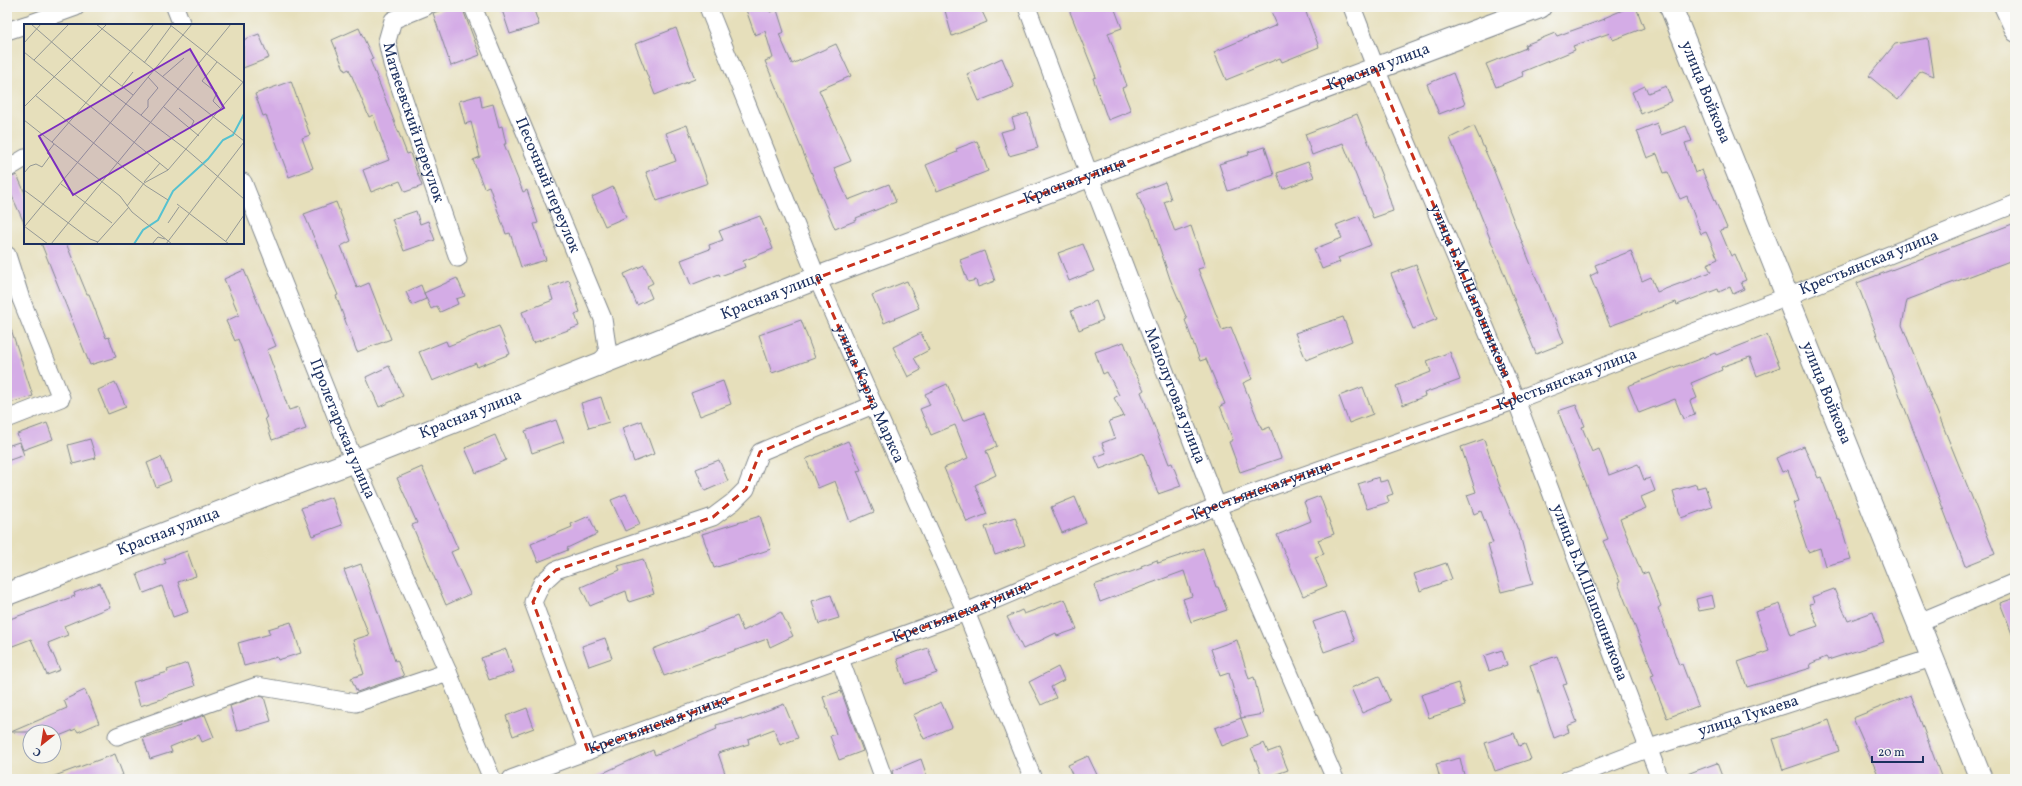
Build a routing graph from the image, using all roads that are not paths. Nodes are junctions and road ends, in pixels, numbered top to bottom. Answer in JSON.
{"nodes":[{"id":1,"x":76,"y":7,"type":"edge"},
{"id":2,"x":175,"y":7,"type":"edge"},
{"id":3,"x":425,"y":7,"type":"edge"},
{"id":4,"x":473,"y":7,"type":"edge"},
{"id":5,"x":708,"y":7,"type":"edge"},
{"id":6,"x":1026,"y":7,"type":"edge"},
{"id":7,"x":1352,"y":7,"type":"edge"},
{"id":8,"x":1540,"y":7,"type":"edge"},
{"id":9,"x":1671,"y":7,"type":"edge"},
{"id":10,"x":2003,"y":7,"type":"edge"},
{"id":11,"x":33,"y":24,"type":"edge"},
{"id":12,"x":182,"y":24,"type":"edge"},
{"id":13,"x":24,"y":26,"type":"edge"},
{"id":14,"x":7,"y":31,"type":"edge"},
{"id":15,"x":2015,"y":34,"type":"edge"},
{"id":16,"x":1376,"y":69,"type":"junction"},
{"id":17,"x":24,"y":159,"type":"edge"},
{"id":18,"x":7,"y":169,"type":"edge"},
{"id":19,"x":1090,"y":177,"type":"junction"},
{"id":20,"x":244,"y":185,"type":"edge"},
{"id":21,"x":2015,"y":204,"type":"edge"},
{"id":22,"x":7,"y":255,"type":"edge"},
{"id":23,"x":458,"y":258,"type":"dead end"},
{"id":24,"x":817,"y":278,"type":"junction"},
{"id":25,"x":1788,"y":296,"type":"junction"},
{"id":26,"x":599,"y":363,"type":"junction"},
{"id":27,"x":1516,"y":400,"type":"junction"},
{"id":28,"x":873,"y":404,"type":"junction"},
{"id":29,"x":7,"y":419,"type":"edge"},
{"id":30,"x":354,"y":461,"type":"junction"},
{"id":31,"x":1217,"y":506,"type":"junction"},
{"id":32,"x":2015,"y":582,"type":"edge"},
{"id":33,"x":7,"y":594,"type":"edge"},
{"id":34,"x":966,"y":612,"type":"junction"},
{"id":35,"x":1917,"y":623,"type":"junction"},
{"id":36,"x":840,"y":658,"type":"junction"},
{"id":37,"x":1932,"y":658,"type":"junction"},
{"id":38,"x":448,"y":672,"type":"junction"},
{"id":39,"x":117,"y":736,"type":"dead end"},
{"id":40,"x":1649,"y":748,"type":"junction"},
{"id":41,"x":588,"y":751,"type":"junction"},
{"id":42,"x":492,"y":779,"type":"edge"},
{"id":43,"x":511,"y":779,"type":"edge"},
{"id":44,"x":884,"y":779,"type":"edge"},
{"id":45,"x":1033,"y":779,"type":"edge"},
{"id":46,"x":1335,"y":779,"type":"edge"},
{"id":47,"x":1568,"y":779,"type":"edge"},
{"id":48,"x":1660,"y":779,"type":"edge"},
{"id":49,"x":1981,"y":779,"type":"edge"}],
"edges":[{"from":1,"to":11,"type":"street"},
{"from":2,"to":12,"type":"street"},
{"from":3,"to":23,"type":"street","name":"Матвеевский переулок"},
{"from":4,"to":26,"type":"street","name":"Песочный переулок"},
{"from":5,"to":24,"type":"street","name":"улица Карла Маркса"},
{"from":6,"to":19,"type":"street","name":"Малолуговая улица"},
{"from":7,"to":16,"type":"street","name":"улица Б.М.Шапошникова"},
{"from":8,"to":16,"type":"street","name":"Красная улица"},
{"from":9,"to":25,"type":"street","name":"улица Войкова"},
{"from":10,"to":15,"type":"street"},
{"from":13,"to":14,"type":"street"},
{"from":16,"to":19,"type":"street","name":"Красная улица"},
{"from":16,"to":27,"type":"street","name":"улица Б.М.Шапошникова"},
{"from":17,"to":18,"type":"street"},
{"from":19,"to":24,"type":"street","name":"Красная улица"},
{"from":19,"to":31,"type":"street","name":"Малолуговая улица"},
{"from":20,"to":30,"type":"street","name":"Пролетарская улица"},
{"from":21,"to":25,"type":"street","name":"Крестьянская улица"},
{"from":22,"to":29,"type":"street"},
{"from":24,"to":26,"type":"street","name":"Красная улица"},
{"from":24,"to":28,"type":"street","name":"улица Карла Маркса"},
{"from":25,"to":27,"type":"street","name":"Крестьянская улица"},
{"from":25,"to":35,"type":"street","name":"улица Войкова"},
{"from":26,"to":30,"type":"street","name":"Красная улица"},
{"from":27,"to":31,"type":"street","name":"Крестьянская улица"},
{"from":27,"to":40,"type":"street","name":"улица Б.М.Шапошникова"},
{"from":28,"to":34,"type":"street","name":"улица Карла Маркса"},
{"from":28,"to":41,"type":"street"},
{"from":30,"to":33,"type":"street","name":"Красная улица"},
{"from":30,"to":38,"type":"street","name":"Пролетарская улица"},
{"from":31,"to":34,"type":"street","name":"Крестьянская улица"},
{"from":31,"to":46,"type":"street","name":"Малолуговая улица"},
{"from":32,"to":35,"type":"street"},
{"from":34,"to":36,"type":"street","name":"Крестьянская улица"},
{"from":34,"to":45,"type":"street","name":"улица Карла Маркса"},
{"from":35,"to":37,"type":"street","name":"улица Войкова"},
{"from":36,"to":41,"type":"street","name":"Крестьянская улица"},
{"from":36,"to":44,"type":"street"},
{"from":37,"to":40,"type":"street","name":"улица Тукаева"},
{"from":37,"to":49,"type":"street","name":"улица Войкова"},
{"from":38,"to":39,"type":"street"},
{"from":38,"to":42,"type":"street","name":"Пролетарская улица"},
{"from":40,"to":47,"type":"street","name":"улица Тукаева"},
{"from":40,"to":48,"type":"street","name":"улица Б.М.Шапошникова"},
{"from":41,"to":43,"type":"street","name":"Крестьянская улица"}]}
